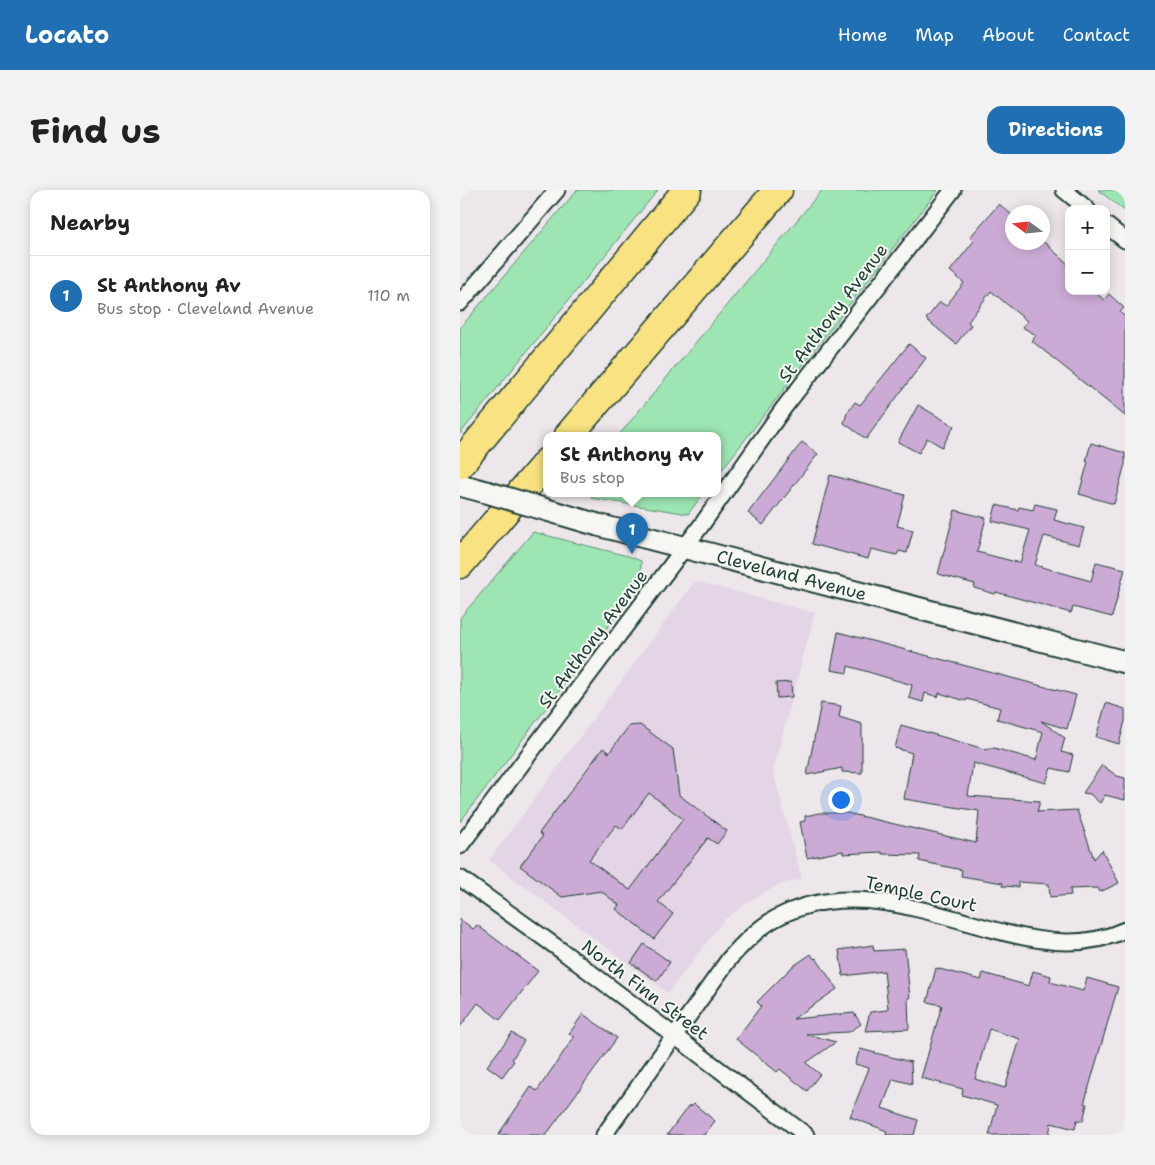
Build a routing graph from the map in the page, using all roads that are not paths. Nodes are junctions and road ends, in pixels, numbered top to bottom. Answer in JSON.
{"nodes":[{"id":1,"x":557,"y":190,"type":"edge"},
{"id":2,"x":687,"y":190,"type":"edge"},
{"id":3,"x":778,"y":190,"type":"edge"},
{"id":4,"x":953,"y":190,"type":"edge"},
{"id":5,"x":1064,"y":190,"type":"edge"},
{"id":6,"x":1082,"y":205,"type":"edge"},
{"id":7,"x":1110,"y":227,"type":"edge"},
{"id":8,"x":1125,"y":240,"type":"edge"},
{"id":9,"x":460,"y":304,"type":"edge"},
{"id":10,"x":573,"y":432,"type":"edge"},
{"id":11,"x":460,"y":464,"type":"edge"},
{"id":12,"x":543,"y":467,"type":"edge"},
{"id":13,"x":460,"y":485,"type":"edge"},
{"id":14,"x":721,"y":497,"type":"edge"},
{"id":15,"x":721,"y":497,"type":"edge"},
{"id":16,"x":685,"y":547,"type":"junction"},
{"id":17,"x":460,"y":564,"type":"edge"},
{"id":18,"x":1125,"y":662,"type":"edge"},
{"id":19,"x":460,"y":846,"type":"edge"},
{"id":20,"x":460,"y":878,"type":"edge"},
{"id":21,"x":1125,"y":930,"type":"edge"},
{"id":22,"x":675,"y":1036,"type":"junction"},
{"id":23,"x":604,"y":1135,"type":"edge"},
{"id":24,"x":806,"y":1135,"type":"edge"}],
"edges":[{"from":1,"to":9,"type":"street"},
{"from":2,"to":11,"type":"highway"},
{"from":3,"to":10,"type":"highway"},
{"from":4,"to":14,"type":"street","name":"St Anthony Avenue"},
{"from":5,"to":6,"type":"street"},
{"from":7,"to":8,"type":"street"},
{"from":12,"to":17,"type":"highway"},
{"from":13,"to":16,"type":"street","name":"Cleveland Avenue","bridge":true},
{"from":15,"to":16,"type":"street","name":"St Anthony Avenue"},
{"from":16,"to":18,"type":"street","name":"Cleveland Avenue"},
{"from":16,"to":19,"type":"street","name":"St Anthony Avenue"},
{"from":20,"to":22,"type":"street","name":"North Finn Street"},
{"from":21,"to":22,"type":"street","name":"Temple Court"},
{"from":22,"to":23,"type":"street","name":"Temple Court"},
{"from":22,"to":24,"type":"street","name":"North Finn Street"}]}
